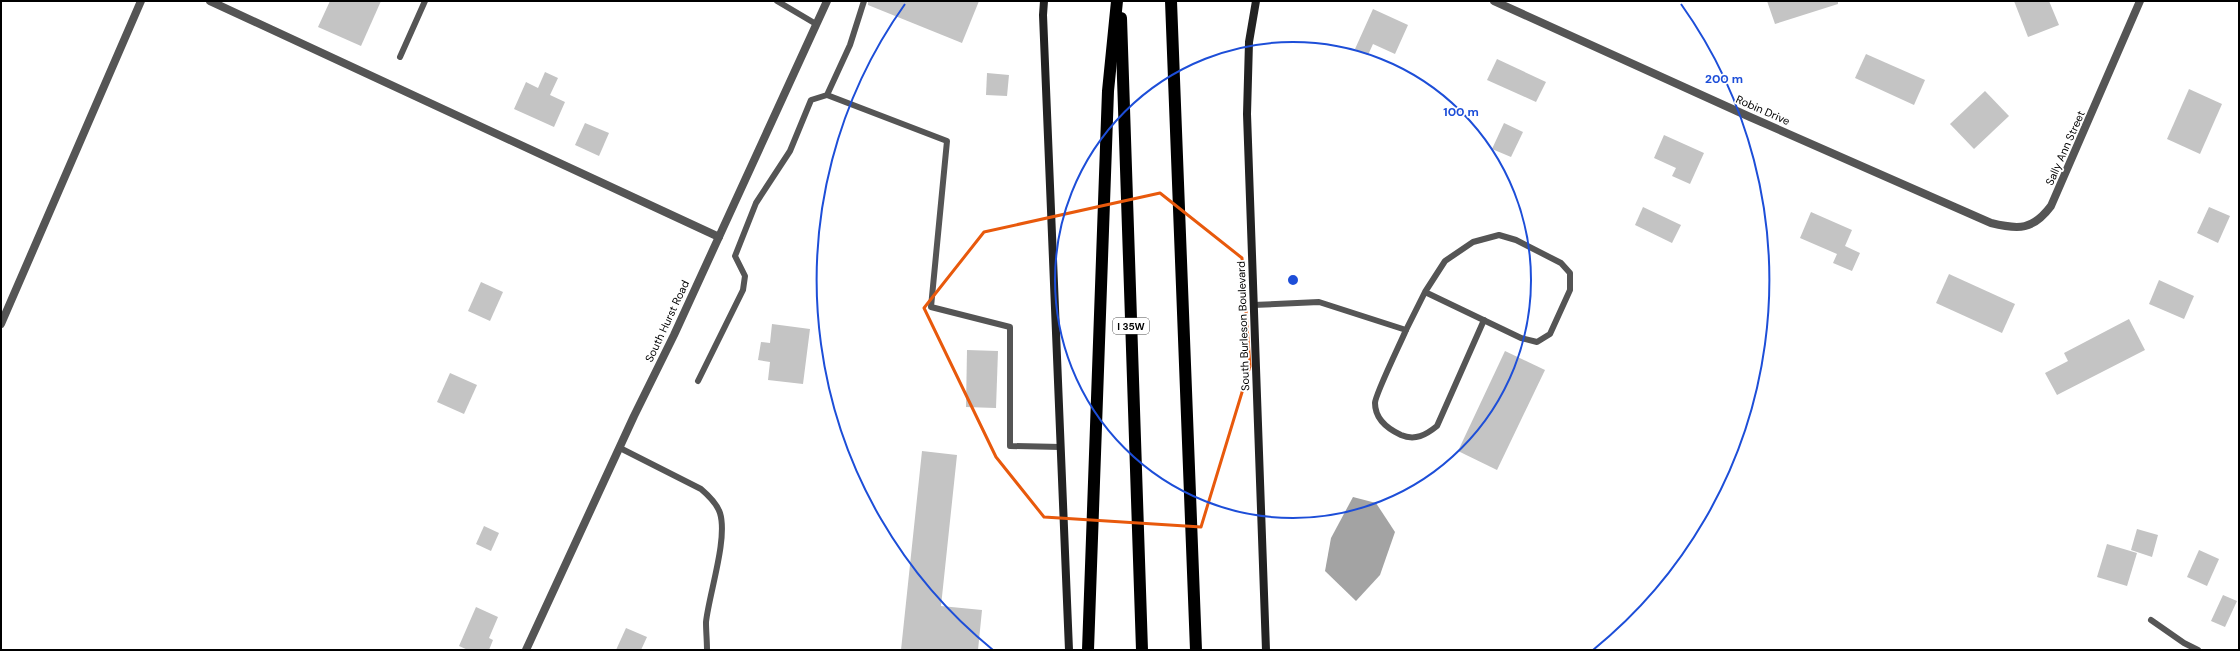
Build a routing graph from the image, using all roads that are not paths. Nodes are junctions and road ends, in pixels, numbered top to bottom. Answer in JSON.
{"nodes":[{"id":1,"x":142,"y":1,"type":"edge"},
{"id":2,"x":210,"y":1,"type":"edge"},
{"id":3,"x":425,"y":1,"type":"edge"},
{"id":4,"x":777,"y":1,"type":"edge"},
{"id":5,"x":826,"y":1,"type":"edge"},
{"id":6,"x":864,"y":1,"type":"edge"},
{"id":7,"x":1044,"y":1,"type":"edge"},
{"id":8,"x":1117,"y":1,"type":"edge"},
{"id":9,"x":1121,"y":1,"type":"edge"},
{"id":10,"x":1171,"y":1,"type":"edge"},
{"id":11,"x":1256,"y":1,"type":"edge"},
{"id":12,"x":1494,"y":1,"type":"edge"},
{"id":13,"x":2140,"y":1,"type":"edge"},
{"id":14,"x":816,"y":24,"type":"junction"},
{"id":15,"x":400,"y":57,"type":"dead end"},
{"id":16,"x":827,"y":95,"type":"junction"},
{"id":17,"x":1957,"y":207,"type":"joint"},
{"id":18,"x":719,"y":237,"type":"junction"},
{"id":19,"x":1425,"y":292,"type":"junction"},
{"id":20,"x":1253,"y":305,"type":"junction"},
{"id":21,"x":1484,"y":320,"type":"junction"},
{"id":22,"x":1,"y":324,"type":"edge"},
{"id":23,"x":1406,"y":330,"type":"junction"},
{"id":24,"x":698,"y":382,"type":"dead end"},
{"id":25,"x":1061,"y":447,"type":"junction"},
{"id":26,"x":620,"y":448,"type":"junction"},
{"id":27,"x":2151,"y":620,"type":"dead end"},
{"id":28,"x":526,"y":650,"type":"edge"},
{"id":29,"x":707,"y":650,"type":"edge"},
{"id":30,"x":1069,"y":650,"type":"edge"},
{"id":31,"x":1088,"y":650,"type":"edge"},
{"id":32,"x":1142,"y":650,"type":"edge"},
{"id":33,"x":1196,"y":650,"type":"edge"},
{"id":34,"x":1266,"y":650,"type":"edge"},
{"id":35,"x":2198,"y":650,"type":"edge"}],
"edges":[{"from":1,"to":22,"type":"street"},
{"from":2,"to":18,"type":"street"},
{"from":3,"to":15,"type":"lane"},
{"from":4,"to":14,"type":"lane"},
{"from":5,"to":14,"type":"street","name":"South Hurst Road"},
{"from":6,"to":16,"type":"lane"},
{"from":7,"to":25,"type":"main road"},
{"from":8,"to":31,"type":"highway"},
{"from":9,"to":32,"type":"highway","number":"I 35W"},
{"from":10,"to":33,"type":"highway"},
{"from":11,"to":20,"type":"main road","name":"South Burleson Boulevard"},
{"from":12,"to":17,"type":"street","name":"Robin Drive"},
{"from":13,"to":17,"type":"street","name":"Sally Ann Street"},
{"from":14,"to":18,"type":"street","name":"South Hurst Road"},
{"from":16,"to":24,"type":"lane"},
{"from":16,"to":25,"type":"lane"},
{"from":18,"to":26,"type":"street","name":"South Hurst Road"},
{"from":19,"to":21,"type":"lane"},
{"from":19,"to":21,"type":"lane"},
{"from":19,"to":23,"type":"lane"},
{"from":20,"to":23,"type":"lane"},
{"from":20,"to":34,"type":"main road","name":"South Burleson Boulevard"},
{"from":21,"to":23,"type":"lane"},
{"from":25,"to":30,"type":"main road"},
{"from":26,"to":28,"type":"street","name":"South Hurst Road"},
{"from":26,"to":29,"type":"lane"},
{"from":27,"to":35,"type":"lane"}]}
